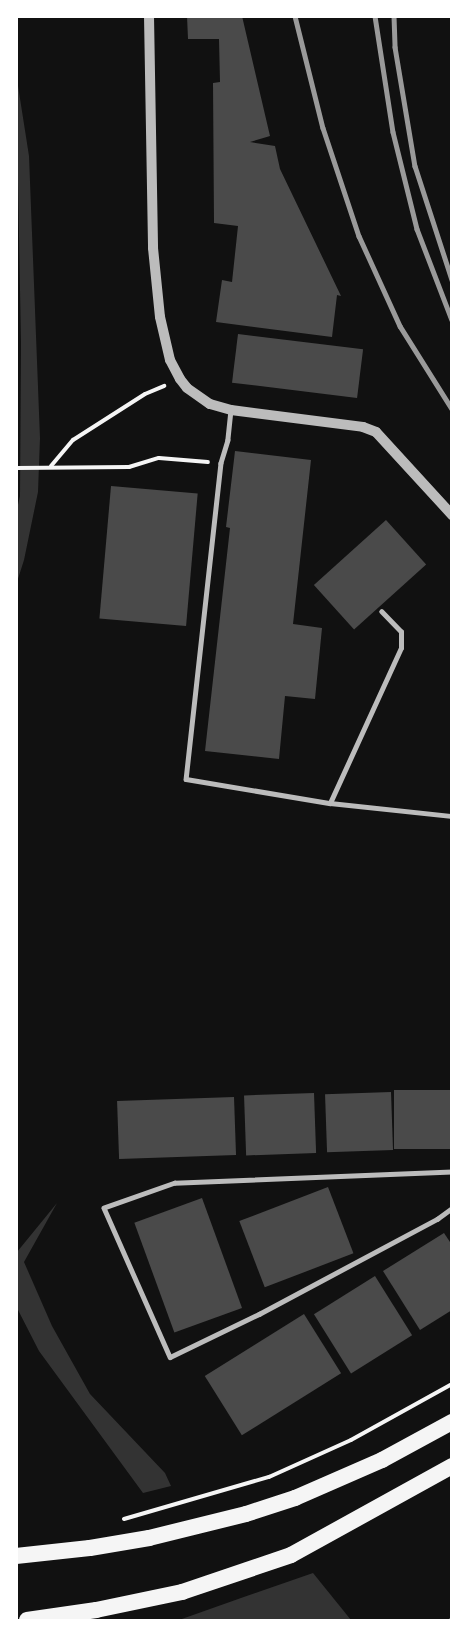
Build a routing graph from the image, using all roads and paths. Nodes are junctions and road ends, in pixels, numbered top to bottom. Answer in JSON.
{"nodes":[{"id":1,"x":149,"y":16,"type":"edge"},
{"id":2,"x":180,"y":379,"type":"junction"},
{"id":3,"x":231,"y":410,"type":"junction"},
{"id":4,"x":221,"y":464,"type":"junction"},
{"id":5,"x":51,"y":466,"type":"junction"},
{"id":6,"x":16,"y":468,"type":"edge"},
{"id":7,"x":452,"y":515,"type":"edge"},
{"id":8,"x":382,"y":612,"type":"dead end"},
{"id":9,"x":330,"y":803,"type":"junction"},
{"id":10,"x":452,"y":816,"type":"edge"},
{"id":11,"x":452,"y":1172,"type":"edge"},
{"id":12,"x":452,"y":1208,"type":"edge"},
{"id":13,"x":452,"y":1384,"type":"edge"},
{"id":14,"x":452,"y":1422,"type":"edge"},
{"id":15,"x":452,"y":1466,"type":"edge"},
{"id":16,"x":117,"y":1521,"type":"dead end"},
{"id":17,"x":16,"y":1556,"type":"edge"},
{"id":18,"x":27,"y":1620,"type":"edge"}],
"edges":[{"from":1,"to":2,"type":"street"},
{"from":2,"to":3,"type":"street"},
{"from":2,"to":5,"type":"path"},
{"from":3,"to":4,"type":"lane"},
{"from":3,"to":7,"type":"street"},
{"from":4,"to":5,"type":"path"},
{"from":4,"to":9,"type":"lane"},
{"from":5,"to":6,"type":"path"},
{"from":8,"to":9,"type":"lane"},
{"from":9,"to":10,"type":"lane"},
{"from":11,"to":12,"type":"lane"},
{"from":13,"to":16,"type":"path"},
{"from":14,"to":17,"type":"highway"},
{"from":15,"to":18,"type":"highway"}]}
